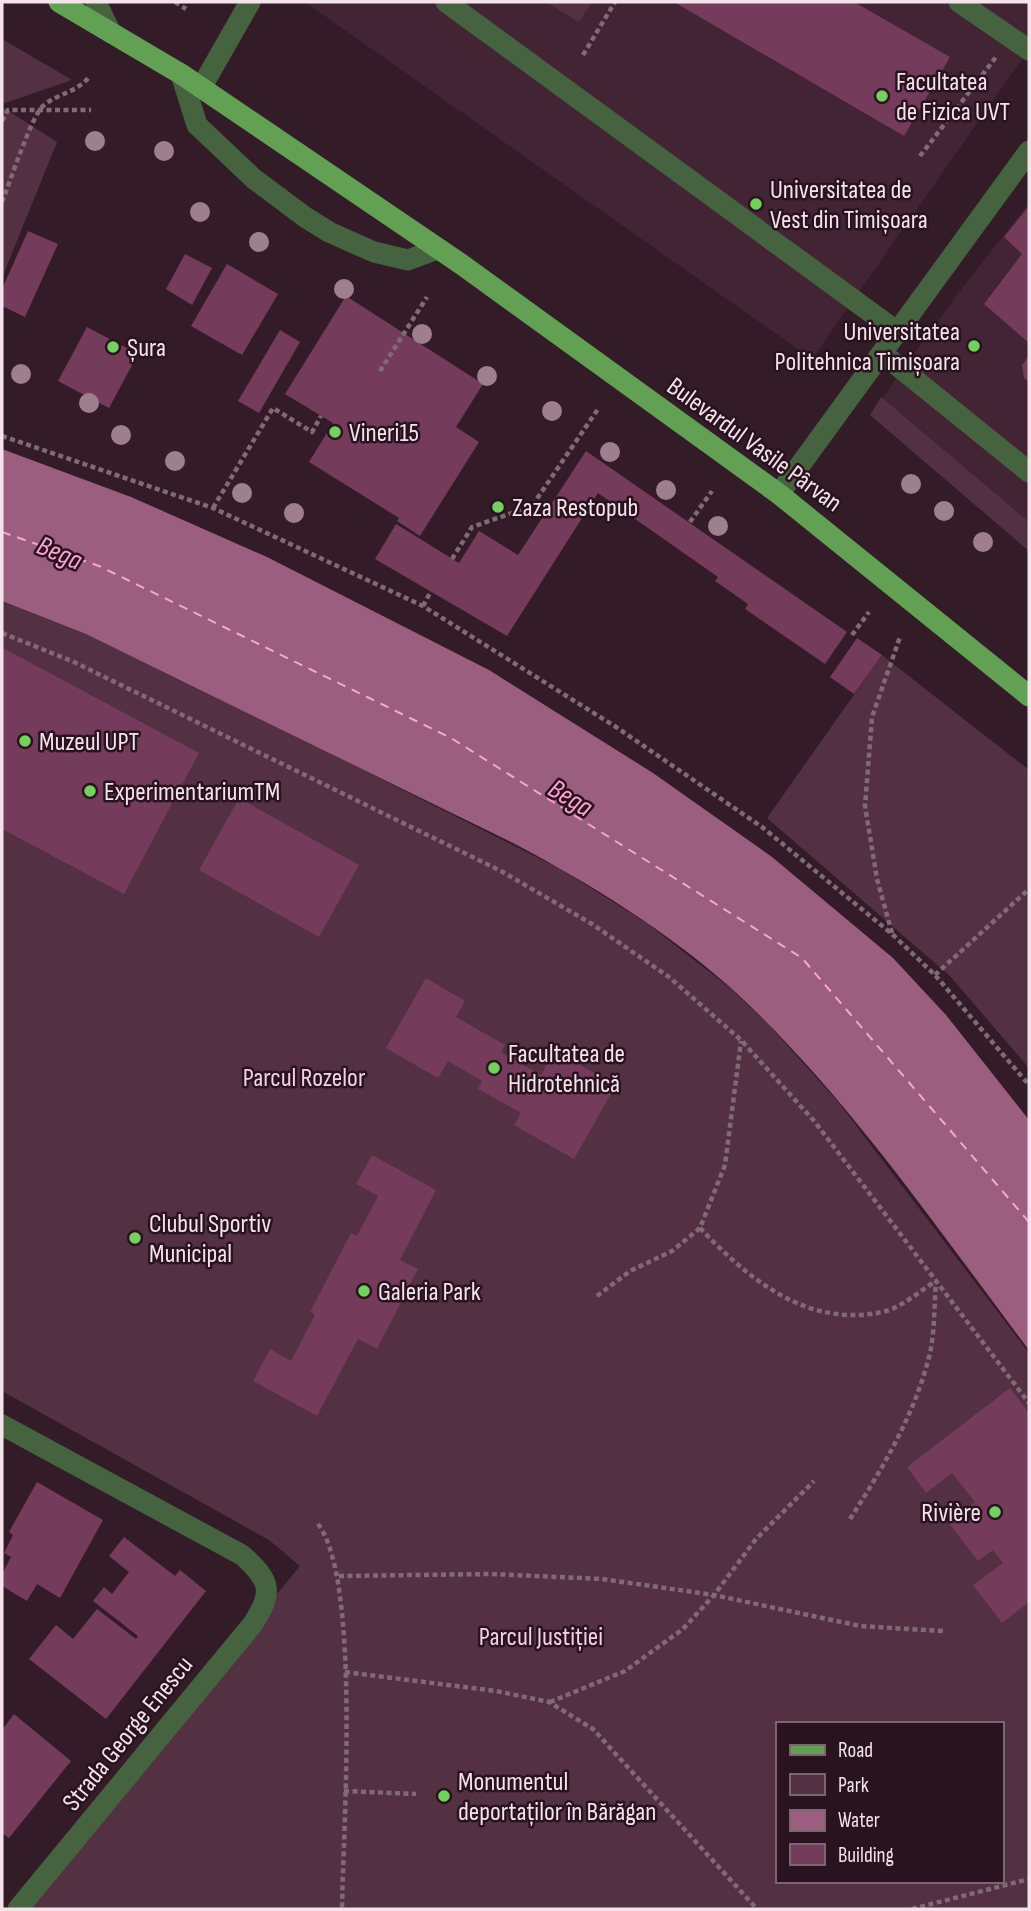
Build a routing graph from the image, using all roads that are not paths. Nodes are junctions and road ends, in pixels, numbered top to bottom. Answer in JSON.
{"nodes":[{"id":1,"x":59,"y":2,"type":"edge"},
{"id":2,"x":96,"y":2,"type":"edge"},
{"id":3,"x":250,"y":2,"type":"edge"},
{"id":4,"x":446,"y":2,"type":"edge"},
{"id":5,"x":959,"y":2,"type":"edge"},
{"id":6,"x":111,"y":33,"type":"junction"},
{"id":7,"x":1029,"y":51,"type":"edge"},
{"id":8,"x":181,"y":74,"type":"junction"},
{"id":9,"x":201,"y":88,"type":"junction"},
{"id":10,"x":1029,"y":151,"type":"edge"},
{"id":11,"x":437,"y":249,"type":"junction"},
{"id":12,"x":899,"y":333,"type":"junction"},
{"id":13,"x":883,"y":354,"type":"junction"},
{"id":14,"x":1029,"y":472,"type":"edge"},
{"id":15,"x":779,"y":494,"type":"junction"},
{"id":16,"x":1029,"y":696,"type":"edge"},
{"id":17,"x":2,"y":1425,"type":"edge"},
{"id":18,"x":18,"y":1909,"type":"edge"}],
"edges":[{"from":1,"to":6,"type":"main road","name":"Bulevardul Vasile Pârvan"},
{"from":2,"to":6,"type":"street"},
{"from":3,"to":9,"type":"street"},
{"from":4,"to":12,"type":"street"},
{"from":5,"to":7,"type":"street"},
{"from":6,"to":8,"type":"main road","name":"Bulevardul Vasile Pârvan"},
{"from":8,"to":9,"type":"main road","name":"Bulevardul Vasile Pârvan"},
{"from":8,"to":11,"type":"street"},
{"from":9,"to":11,"type":"main road","name":"Bulevardul Vasile Pârvan"},
{"from":10,"to":12,"type":"street"},
{"from":11,"to":15,"type":"main road","name":"Bulevardul Vasile Pârvan"},
{"from":12,"to":13,"type":"street"},
{"from":13,"to":14,"type":"street"},
{"from":13,"to":15,"type":"street"},
{"from":15,"to":16,"type":"main road","name":"Bulevardul Vasile Pârvan"},
{"from":17,"to":18,"type":"street","name":"Strada George Enescu"}]}
